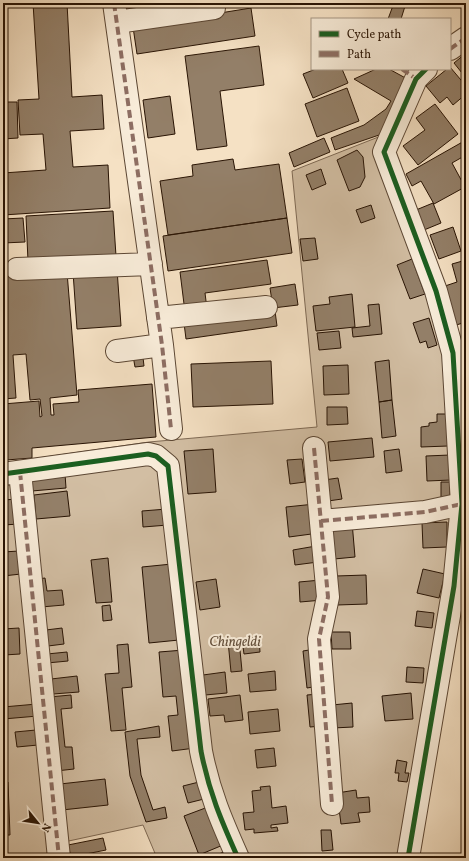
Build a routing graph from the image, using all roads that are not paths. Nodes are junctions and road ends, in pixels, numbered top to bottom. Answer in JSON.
{"nodes":[{"id":1,"x":214,"y":8,"type":"dead end"},
{"id":2,"x":115,"y":12,"type":"edge"},
{"id":3,"x":466,"y":38,"type":"edge"},
{"id":4,"x":451,"y":48,"type":"edge"},
{"id":5,"x":414,"y":72,"type":"edge"},
{"id":6,"x":151,"y":264,"type":"junction"},
{"id":7,"x":17,"y":269,"type":"dead end"},
{"id":8,"x":266,"y":307,"type":"dead end"},
{"id":9,"x":158,"y":318,"type":"junction"},
{"id":10,"x":162,"y":345,"type":"junction"},
{"id":11,"x":117,"y":351,"type":"dead end"},
{"id":12,"x":171,"y":429,"type":"dead end"},
{"id":13,"x":314,"y":448,"type":"dead end"},
{"id":14,"x":11,"y":473,"type":"edge"},
{"id":15,"x":462,"y":504,"type":"junction"},
{"id":16,"x":321,"y":521,"type":"junction"},
{"id":17,"x":332,"y":804,"type":"dead end"},
{"id":18,"x":60,"y":858,"type":"edge"},
{"id":19,"x":238,"y":858,"type":"edge"},
{"id":20,"x":408,"y":858,"type":"edge"}],
"edges":[{"from":1,"to":2,"type":"street"},
{"from":2,"to":6,"type":"street"},
{"from":3,"to":4,"type":"street"},
{"from":5,"to":15,"type":"street"},
{"from":6,"to":7,"type":"street"},
{"from":6,"to":9,"type":"street"},
{"from":8,"to":9,"type":"street"},
{"from":9,"to":10,"type":"street"},
{"from":10,"to":11,"type":"street"},
{"from":10,"to":12,"type":"street"},
{"from":13,"to":16,"type":"street"},
{"from":14,"to":18,"type":"street"},
{"from":14,"to":19,"type":"street"},
{"from":15,"to":16,"type":"street"},
{"from":15,"to":20,"type":"street"},
{"from":16,"to":17,"type":"street"}]}
